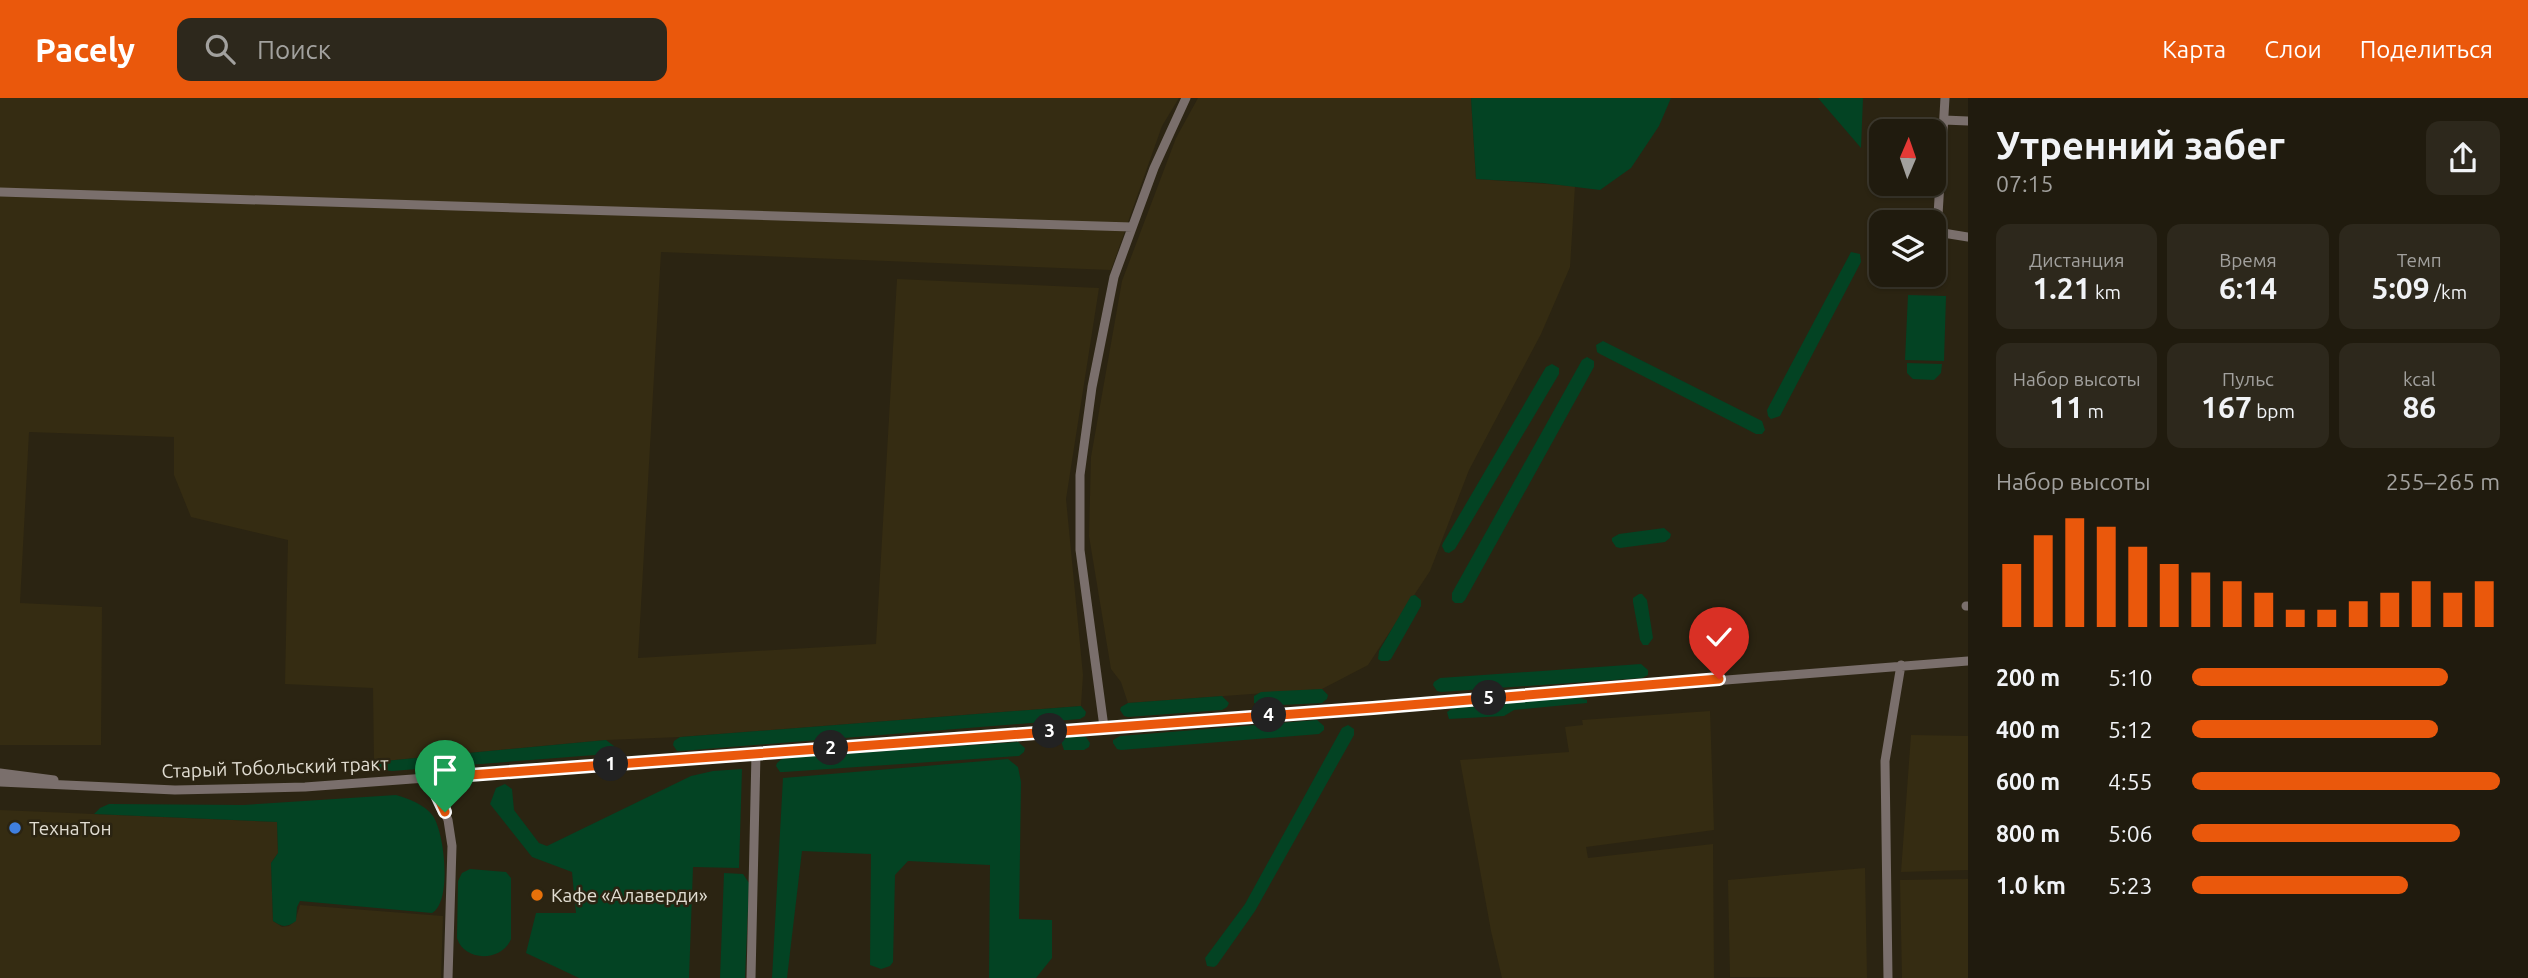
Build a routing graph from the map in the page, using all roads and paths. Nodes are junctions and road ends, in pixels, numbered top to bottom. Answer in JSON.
{"nodes":[{"id":1,"x":1186,"y":98,"type":"edge"},
{"id":2,"x":1945,"y":98,"type":"edge"},
{"id":3,"x":1944,"y":119,"type":"edge"},
{"id":4,"x":1946,"y":120,"type":"edge"},
{"id":5,"x":1968,"y":121,"type":"edge"},
{"id":6,"x":0,"y":192,"type":"edge"},
{"id":7,"x":1939,"y":196,"type":"edge"},
{"id":8,"x":1132,"y":227,"type":"junction"},
{"id":9,"x":1968,"y":237,"type":"edge"},
{"id":10,"x":1968,"y":661,"type":"edge"},
{"id":11,"x":1901,"y":665,"type":"junction"},
{"id":12,"x":1104,"y":727,"type":"junction"},
{"id":13,"x":756,"y":753,"type":"junction"},
{"id":14,"x":0,"y":772,"type":"edge"},
{"id":15,"x":429,"y":778,"type":"junction"},
{"id":16,"x":0,"y":782,"type":"edge"},
{"id":17,"x":133,"y":788,"type":"junction"},
{"id":18,"x":448,"y":978,"type":"edge"},
{"id":19,"x":751,"y":978,"type":"edge"},
{"id":20,"x":1888,"y":978,"type":"edge"}],
"edges":[{"from":1,"to":8,"type":"street"},
{"from":2,"to":3,"type":"street"},
{"from":4,"to":5,"type":"street"},
{"from":6,"to":8,"type":"street"},
{"from":7,"to":9,"type":"street"},
{"from":8,"to":12,"type":"street"},
{"from":10,"to":11,"type":"street","name":"Старый Тобольский тракт"},
{"from":11,"to":12,"type":"street","name":"Старый Тобольский тракт"},
{"from":11,"to":20,"type":"street"},
{"from":12,"to":13,"type":"street","name":"Старый Тобольский тракт"},
{"from":13,"to":15,"type":"street","name":"Старый Тобольский тракт"},
{"from":13,"to":19,"type":"street"},
{"from":14,"to":17,"type":"street"},
{"from":15,"to":17,"type":"street","name":"Старый Тобольский тракт"},
{"from":15,"to":18,"type":"street"},
{"from":16,"to":17,"type":"street"}]}
